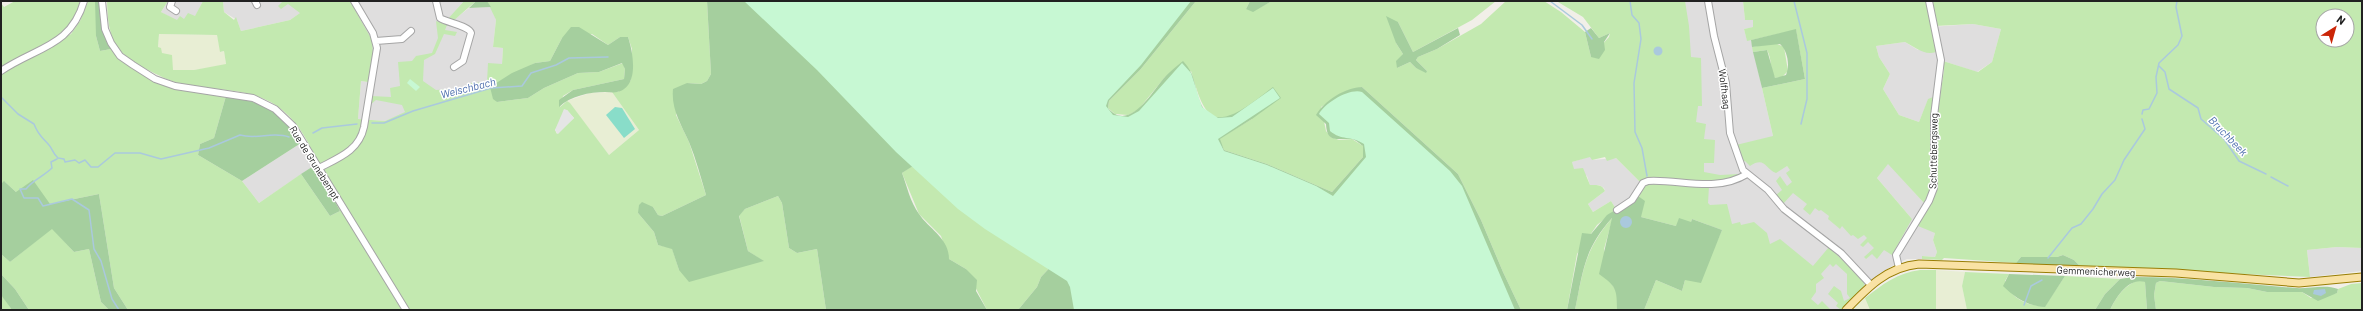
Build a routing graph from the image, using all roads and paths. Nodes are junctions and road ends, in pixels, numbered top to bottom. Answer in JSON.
{"nodes":[{"id":1,"x":84,"y":1,"type":"edge"},
{"id":2,"x":102,"y":1,"type":"edge"},
{"id":3,"x":172,"y":1,"type":"edge"},
{"id":4,"x":354,"y":1,"type":"edge"},
{"id":5,"x":436,"y":1,"type":"edge"},
{"id":6,"x":1708,"y":1,"type":"edge"},
{"id":7,"x":1929,"y":1,"type":"edge"},
{"id":8,"x":176,"y":11,"type":"dead end"},
{"id":9,"x":411,"y":31,"type":"dead end"},
{"id":10,"x":376,"y":41,"type":"junction"},
{"id":11,"x":454,"y":67,"type":"dead end"},
{"id":12,"x":1,"y":71,"type":"edge"},
{"id":13,"x":319,"y":168,"type":"junction"},
{"id":14,"x":1747,"y":174,"type":"junction"},
{"id":15,"x":1617,"y":210,"type":"dead end"},
{"id":16,"x":1899,"y":268,"type":"junction"},
{"id":17,"x":2362,"y":277,"type":"edge"},
{"id":18,"x":1871,"y":285,"type":"junction"},
{"id":19,"x":406,"y":310,"type":"edge"},
{"id":20,"x":1846,"y":310,"type":"edge"}],
"edges":[{"from":1,"to":12,"type":"street"},
{"from":2,"to":13,"type":"street","name":"Rue de Grunebempt"},
{"from":3,"to":8,"type":"street"},
{"from":4,"to":10,"type":"street"},
{"from":5,"to":11,"type":"street"},
{"from":6,"to":14,"type":"street","name":"Wolfhaag"},
{"from":7,"to":16,"type":"street","name":"Schuttebergsweg"},
{"from":9,"to":10,"type":"street"},
{"from":10,"to":13,"type":"street"},
{"from":13,"to":19,"type":"street","name":"Rue de Grunebempt"},
{"from":14,"to":15,"type":"street"},
{"from":14,"to":18,"type":"street"},
{"from":16,"to":17,"type":"main road","name":"Gemmenicherweg"},
{"from":16,"to":18,"type":"main road","name":"Gemmenicherweg"},
{"from":18,"to":20,"type":"main road","name":"Gemmenicherweg"}]}
